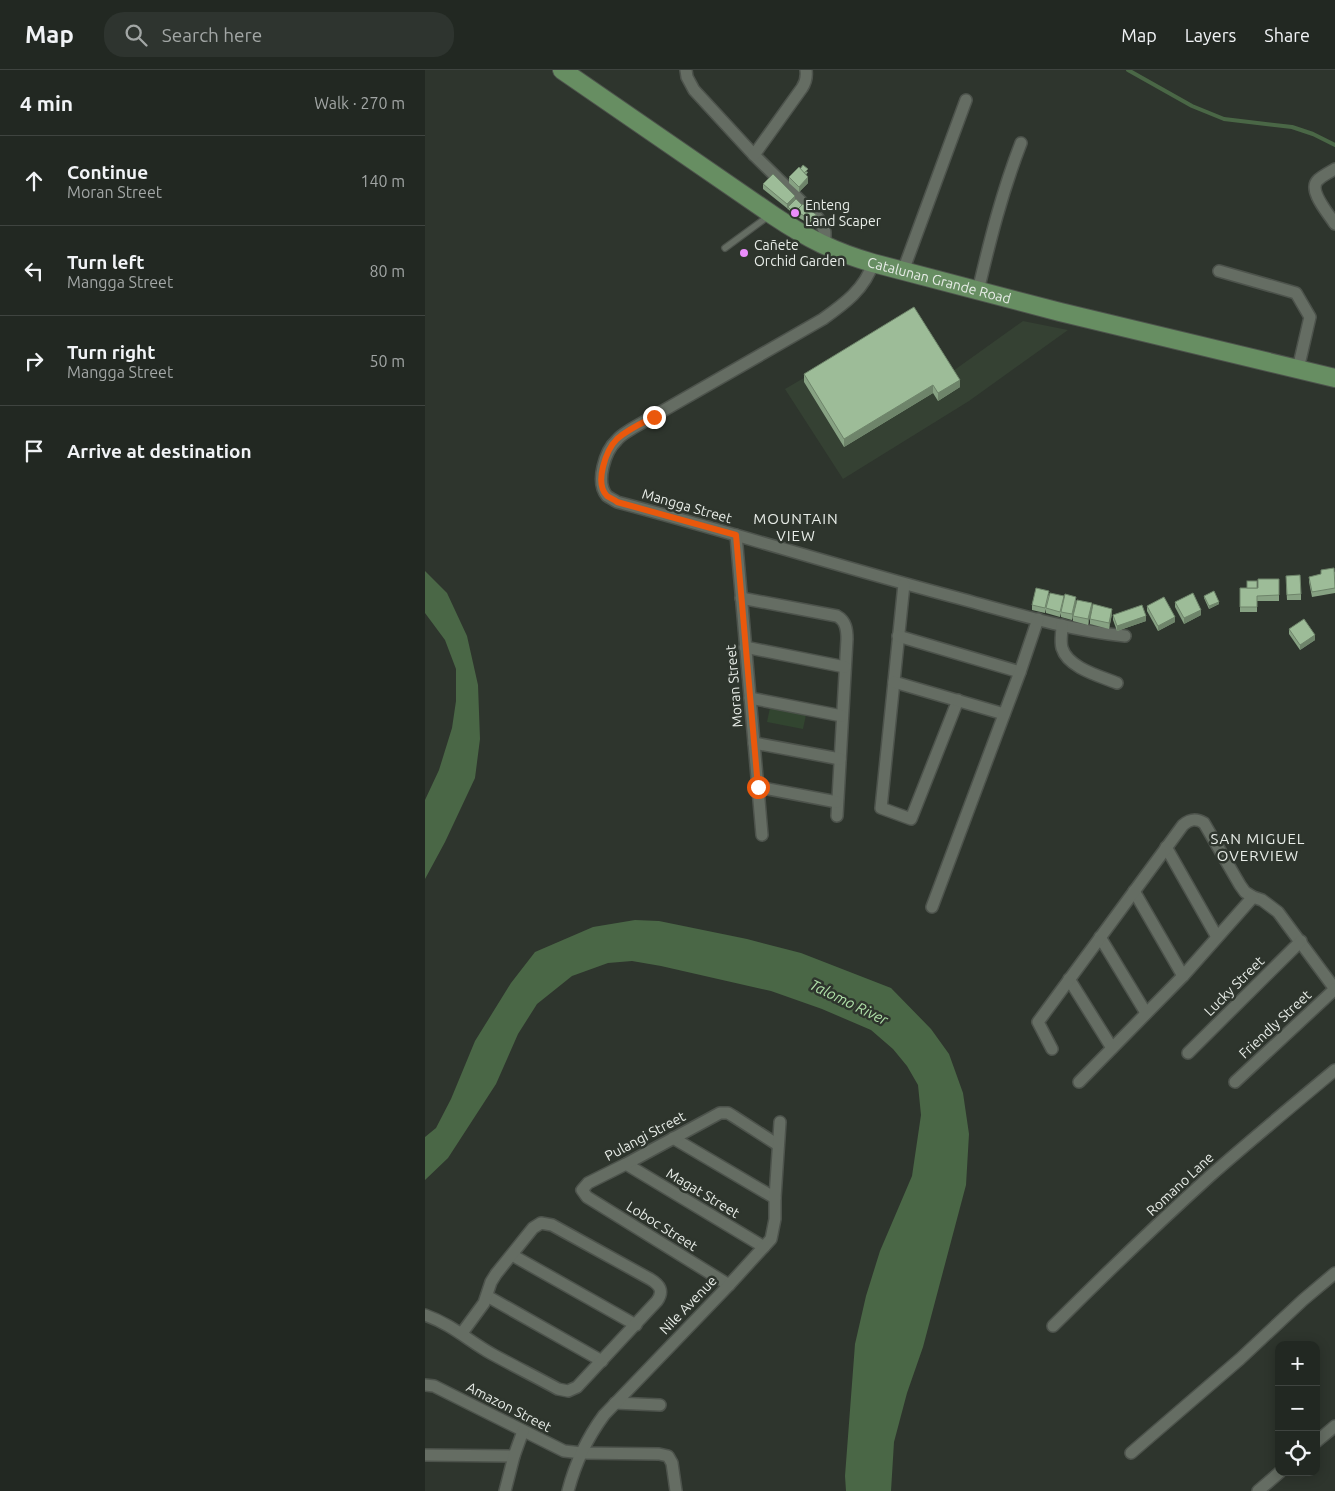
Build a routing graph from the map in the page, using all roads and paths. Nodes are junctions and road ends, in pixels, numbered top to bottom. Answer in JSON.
{"nodes":[{"id":1,"x":562,"y":70,"type":"edge"},
{"id":2,"x":686,"y":70,"type":"edge"},
{"id":3,"x":806,"y":70,"type":"edge"},
{"id":4,"x":966,"y":100,"type":"dead end"},
{"id":5,"x":1021,"y":143,"type":"dead end"},
{"id":6,"x":754,"y":155,"type":"junction"},
{"id":7,"x":1335,"y":169,"type":"edge"},
{"id":8,"x":771,"y":214,"type":"junction"},
{"id":9,"x":1335,"y":224,"type":"edge"},
{"id":10,"x":825,"y":247,"type":"junction"},
{"id":11,"x":725,"y":248,"type":"dead end"},
{"id":12,"x":873,"y":263,"type":"junction"},
{"id":13,"x":903,"y":271,"type":"junction"},
{"id":14,"x":1219,"y":271,"type":"dead end"},
{"id":15,"x":979,"y":291,"type":"junction"},
{"id":16,"x":1298,"y":369,"type":"junction"},
{"id":17,"x":1335,"y":378,"type":"edge"},
{"id":18,"x":736,"y":535,"type":"junction"},
{"id":19,"x":904,"y":584,"type":"junction"},
{"id":20,"x":741,"y":598,"type":"junction"},
{"id":21,"x":1038,"y":620,"type":"junction"},
{"id":22,"x":1062,"y":625,"type":"junction"},
{"id":23,"x":898,"y":636,"type":"junction"},
{"id":24,"x":1125,"y":636,"type":"dead end"},
{"id":25,"x":745,"y":648,"type":"junction"},
{"id":26,"x":845,"y":667,"type":"junction"},
{"id":27,"x":1020,"y":672,"type":"junction"},
{"id":28,"x":894,"y":682,"type":"junction"},
{"id":29,"x":1117,"y":682,"type":"dead end"},
{"id":30,"x":750,"y":698,"type":"junction"},
{"id":31,"x":958,"y":700,"type":"junction"},
{"id":32,"x":1004,"y":714,"type":"junction"},
{"id":33,"x":843,"y":716,"type":"junction"},
{"id":34,"x":754,"y":742,"type":"junction"},
{"id":35,"x":840,"y":759,"type":"junction"},
{"id":36,"x":758,"y":787,"type":"junction"},
{"id":37,"x":837,"y":802,"type":"junction"},
{"id":38,"x":837,"y":816,"type":"dead end"},
{"id":39,"x":762,"y":835,"type":"dead end"},
{"id":40,"x":1166,"y":847,"type":"junction"},
{"id":41,"x":1134,"y":891,"type":"junction"},
{"id":42,"x":1253,"y":897,"type":"junction"},
{"id":43,"x":932,"y":907,"type":"dead end"},
{"id":44,"x":1100,"y":936,"type":"junction"},
{"id":45,"x":1217,"y":937,"type":"junction"},
{"id":46,"x":1301,"y":941,"type":"junction"},
{"id":47,"x":1183,"y":976,"type":"junction"},
{"id":48,"x":1069,"y":979,"type":"junction"},
{"id":49,"x":1335,"y":989,"type":"edge"},
{"id":50,"x":1146,"y":1013,"type":"junction"},
{"id":51,"x":1112,"y":1048,"type":"junction"},
{"id":52,"x":1052,"y":1049,"type":"dead end"},
{"id":53,"x":1188,"y":1052,"type":"dead end"},
{"id":54,"x":1335,"y":1070,"type":"edge"},
{"id":55,"x":1079,"y":1082,"type":"dead end"},
{"id":56,"x":1235,"y":1082,"type":"dead end"},
{"id":57,"x":780,"y":1122,"type":"dead end"},
{"id":58,"x":673,"y":1138,"type":"junction"},
{"id":59,"x":778,"y":1145,"type":"junction"},
{"id":60,"x":625,"y":1164,"type":"junction"},
{"id":61,"x":582,"y":1190,"type":"joint"},
{"id":62,"x":775,"y":1198,"type":"junction"},
{"id":63,"x":764,"y":1247,"type":"junction"},
{"id":64,"x":512,"y":1254,"type":"junction"},
{"id":65,"x":1335,"y":1273,"type":"edge"},
{"id":66,"x":729,"y":1285,"type":"junction"},
{"id":67,"x":487,"y":1296,"type":"junction"},
{"id":68,"x":425,"y":1315,"type":"edge"},
{"id":69,"x":636,"y":1325,"type":"junction"},
{"id":70,"x":1053,"y":1326,"type":"dead end"},
{"id":71,"x":462,"y":1333,"type":"junction"},
{"id":72,"x":602,"y":1361,"type":"junction"},
{"id":73,"x":425,"y":1385,"type":"edge"},
{"id":74,"x":615,"y":1403,"type":"junction"},
{"id":75,"x":660,"y":1405,"type":"dead end"},
{"id":76,"x":1335,"y":1426,"type":"edge"},
{"id":77,"x":523,"y":1431,"type":"junction"},
{"id":78,"x":1320,"y":1439,"type":"edge"},
{"id":79,"x":582,"y":1453,"type":"junction"},
{"id":80,"x":1131,"y":1453,"type":"dead end"},
{"id":81,"x":425,"y":1455,"type":"edge"},
{"id":82,"x":514,"y":1456,"type":"junction"},
{"id":83,"x":1275,"y":1476,"type":"edge"},
{"id":84,"x":505,"y":1491,"type":"edge"},
{"id":85,"x":568,"y":1491,"type":"edge"},
{"id":86,"x":676,"y":1491,"type":"edge"},
{"id":87,"x":1258,"y":1491,"type":"edge"}],
"edges":[{"from":1,"to":8,"type":"main road","name":"Catalunan Grande Road"},
{"from":2,"to":6,"type":"street"},
{"from":3,"to":6,"type":"street"},
{"from":4,"to":13,"type":"street"},
{"from":5,"to":15,"type":"street"},
{"from":6,"to":10,"type":"street"},
{"from":7,"to":9,"type":"street"},
{"from":8,"to":10,"type":"main road","name":"Catalunan Grande Road"},
{"from":8,"to":11,"type":"lane"},
{"from":10,"to":12,"type":"main road","name":"Catalunan Grande Road"},
{"from":12,"to":13,"type":"main road","name":"Catalunan Grande Road"},
{"from":12,"to":18,"type":"street","name":"Mangga Street"},
{"from":13,"to":15,"type":"main road","name":"Catalunan Grande Road"},
{"from":14,"to":16,"type":"street"},
{"from":15,"to":16,"type":"main road","name":"Catalunan Grande Road"},
{"from":16,"to":17,"type":"main road","name":"Catalunan Grande Road"},
{"from":18,"to":19,"type":"street","name":"Mangga Street"},
{"from":18,"to":20,"type":"street","name":"Moran Street"},
{"from":19,"to":21,"type":"street","name":"Mangga Street"},
{"from":19,"to":23,"type":"street"},
{"from":20,"to":25,"type":"street","name":"Moran Street"},
{"from":20,"to":26,"type":"street"},
{"from":21,"to":22,"type":"street","name":"Mangga Street"},
{"from":21,"to":27,"type":"street"},
{"from":22,"to":24,"type":"street","name":"Mangga Street"},
{"from":22,"to":29,"type":"street"},
{"from":23,"to":27,"type":"street"},
{"from":23,"to":28,"type":"street"},
{"from":25,"to":26,"type":"street"},
{"from":25,"to":30,"type":"street","name":"Moran Street"},
{"from":26,"to":33,"type":"street"},
{"from":27,"to":32,"type":"street"},
{"from":28,"to":31,"type":"street"},
{"from":28,"to":31,"type":"street"},
{"from":30,"to":33,"type":"street"},
{"from":30,"to":34,"type":"street","name":"Moran Street"},
{"from":31,"to":32,"type":"street"},
{"from":32,"to":43,"type":"street"},
{"from":33,"to":35,"type":"street"},
{"from":34,"to":35,"type":"street"},
{"from":34,"to":36,"type":"street","name":"Moran Street"},
{"from":35,"to":37,"type":"street"},
{"from":36,"to":37,"type":"street"},
{"from":36,"to":39,"type":"street","name":"Moran Street"},
{"from":37,"to":38,"type":"street"},
{"from":40,"to":41,"type":"street"},
{"from":40,"to":42,"type":"street"},
{"from":40,"to":45,"type":"street"},
{"from":41,"to":44,"type":"street"},
{"from":41,"to":47,"type":"street"},
{"from":42,"to":45,"type":"street"},
{"from":42,"to":46,"type":"street"},
{"from":44,"to":48,"type":"street"},
{"from":44,"to":50,"type":"street"},
{"from":45,"to":47,"type":"street"},
{"from":46,"to":49,"type":"street"},
{"from":46,"to":53,"type":"street","name":"Lucky Street"},
{"from":47,"to":50,"type":"street"},
{"from":48,"to":51,"type":"street"},
{"from":48,"to":52,"type":"street"},
{"from":49,"to":56,"type":"street","name":"Friendly Street"},
{"from":50,"to":51,"type":"street"},
{"from":51,"to":55,"type":"street"},
{"from":54,"to":70,"type":"street","name":"Romano Lane"},
{"from":57,"to":59,"type":"street","name":"Nile Avenue"},
{"from":58,"to":59,"type":"street","name":"Pulangi Street"},
{"from":58,"to":60,"type":"street","name":"Pulangi Street"},
{"from":58,"to":62,"type":"street"},
{"from":59,"to":62,"type":"street","name":"Nile Avenue"},
{"from":60,"to":61,"type":"street","name":"Pulangi Street"},
{"from":60,"to":63,"type":"street","name":"Magat Street"},
{"from":61,"to":66,"type":"street","name":"Loboc Street"},
{"from":62,"to":63,"type":"street","name":"Nile Avenue"},
{"from":63,"to":66,"type":"street","name":"Nile Avenue"},
{"from":64,"to":67,"type":"street"},
{"from":64,"to":69,"type":"street"},
{"from":64,"to":69,"type":"street"},
{"from":65,"to":80,"type":"street"},
{"from":66,"to":74,"type":"street","name":"Nile Avenue"},
{"from":67,"to":71,"type":"street"},
{"from":67,"to":72,"type":"street"},
{"from":68,"to":71,"type":"street"},
{"from":69,"to":72,"type":"street"},
{"from":71,"to":72,"type":"street"},
{"from":73,"to":77,"type":"street","name":"Amazon Street"},
{"from":74,"to":75,"type":"street"},
{"from":74,"to":79,"type":"street","name":"Nile Avenue"},
{"from":76,"to":78,"type":"street"},
{"from":77,"to":79,"type":"street","name":"Amazon Street"},
{"from":77,"to":82,"type":"street"},
{"from":79,"to":85,"type":"street","name":"Nile Avenue"},
{"from":79,"to":86,"type":"street","name":"Amazon Street"},
{"from":81,"to":82,"type":"street"},
{"from":82,"to":84,"type":"street"},
{"from":83,"to":87,"type":"street"}]}
